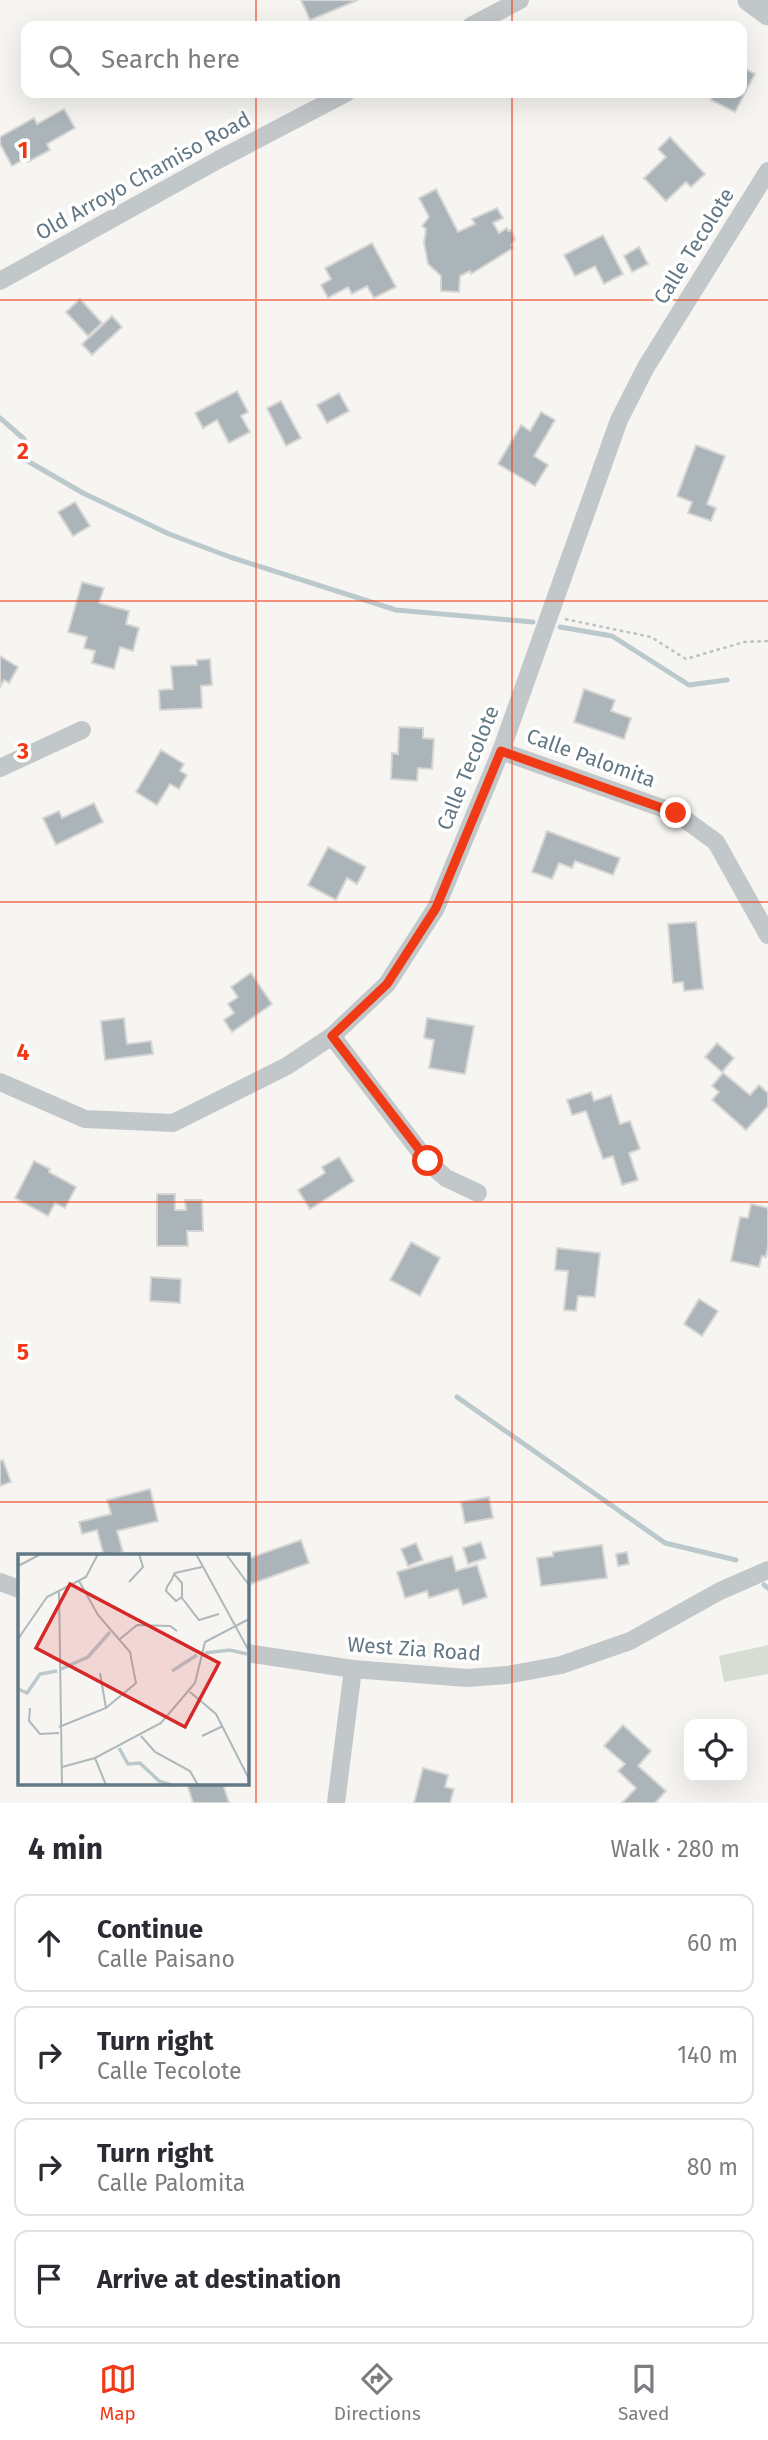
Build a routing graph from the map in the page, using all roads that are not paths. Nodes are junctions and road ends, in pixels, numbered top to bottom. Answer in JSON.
{"nodes":[{"id":1,"x":520,"y":0,"type":"edge"},
{"id":2,"x":749,"y":0,"type":"edge"},
{"id":3,"x":768,"y":14,"type":"edge"},
{"id":4,"x":480,"y":21,"type":"edge"},
{"id":5,"x":336,"y":98,"type":"edge"},
{"id":6,"x":768,"y":171,"type":"edge"},
{"id":7,"x":0,"y":281,"type":"edge"},
{"id":8,"x":82,"y":730,"type":"dead end"},
{"id":9,"x":501,"y":751,"type":"junction"},
{"id":10,"x":0,"y":768,"type":"edge"},
{"id":11,"x":768,"y":935,"type":"edge"},
{"id":12,"x":332,"y":1036,"type":"junction"},
{"id":13,"x":0,"y":1082,"type":"edge"},
{"id":14,"x":478,"y":1193,"type":"dead end"},
{"id":15,"x":768,"y":1570,"type":"edge"},
{"id":16,"x":0,"y":1582,"type":"edge"},
{"id":17,"x":18,"y":1589,"type":"edge"},
{"id":18,"x":248,"y":1653,"type":"edge"},
{"id":19,"x":353,"y":1670,"type":"junction"},
{"id":20,"x":336,"y":1803,"type":"edge"}],
"edges":[{"from":1,"to":4,"type":"street"},
{"from":2,"to":3,"type":"street"},
{"from":5,"to":7,"type":"street","name":"Old Arroyo Chamiso Road"},
{"from":6,"to":9,"type":"street","name":"Calle Tecolote"},
{"from":8,"to":10,"type":"street"},
{"from":9,"to":11,"type":"street","name":"Calle Palomita"},
{"from":9,"to":12,"type":"street","name":"Calle Tecolote"},
{"from":12,"to":13,"type":"street","name":"Calle Tecolote"},
{"from":12,"to":14,"type":"street"},
{"from":15,"to":19,"type":"street","name":"West Zia Road"},
{"from":16,"to":17,"type":"street"},
{"from":18,"to":19,"type":"street","name":"West Zia Road"},
{"from":19,"to":20,"type":"street"}]}
